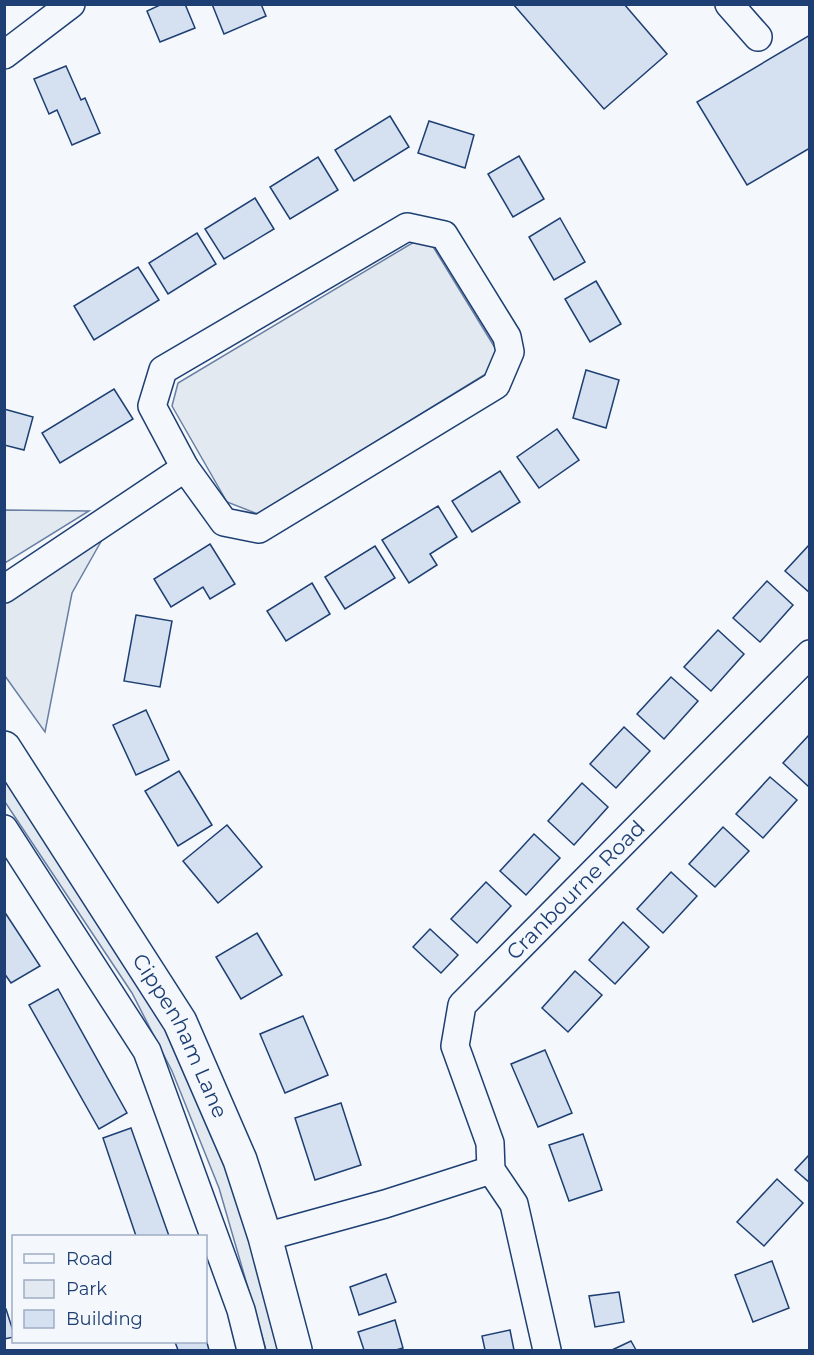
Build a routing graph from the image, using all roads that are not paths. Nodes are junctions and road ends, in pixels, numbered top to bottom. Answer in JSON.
{"nodes":[{"id":1,"x":71,"y":4,"type":"edge"},
{"id":2,"x":729,"y":4,"type":"edge"},
{"id":3,"x":758,"y":37,"type":"dead end"},
{"id":4,"x":4,"y":55,"type":"edge"},
{"id":5,"x":185,"y":468,"type":"junction"},
{"id":6,"x":4,"y":589,"type":"edge"},
{"id":7,"x":810,"y":654,"type":"edge"},
{"id":8,"x":4,"y":748,"type":"edge"},
{"id":9,"x":4,"y":829,"type":"edge"},
{"id":10,"x":491,"y":1170,"type":"junction"},
{"id":11,"x":265,"y":1237,"type":"junction"},
{"id":12,"x":251,"y":1350,"type":"edge"},
{"id":13,"x":295,"y":1350,"type":"edge"},
{"id":14,"x":547,"y":1350,"type":"edge"}],
"edges":[{"from":1,"to":4,"type":"street"},
{"from":2,"to":3,"type":"street"},
{"from":5,"to":5,"type":"street"},
{"from":5,"to":6,"type":"street"},
{"from":7,"to":10,"type":"street","name":"Cranbourne Road"},
{"from":8,"to":11,"type":"street","name":"Cippenham Lane"},
{"from":9,"to":12,"type":"street"},
{"from":10,"to":11,"type":"street"},
{"from":10,"to":14,"type":"street"},
{"from":11,"to":13,"type":"street","name":"Cippenham Lane"}]}
